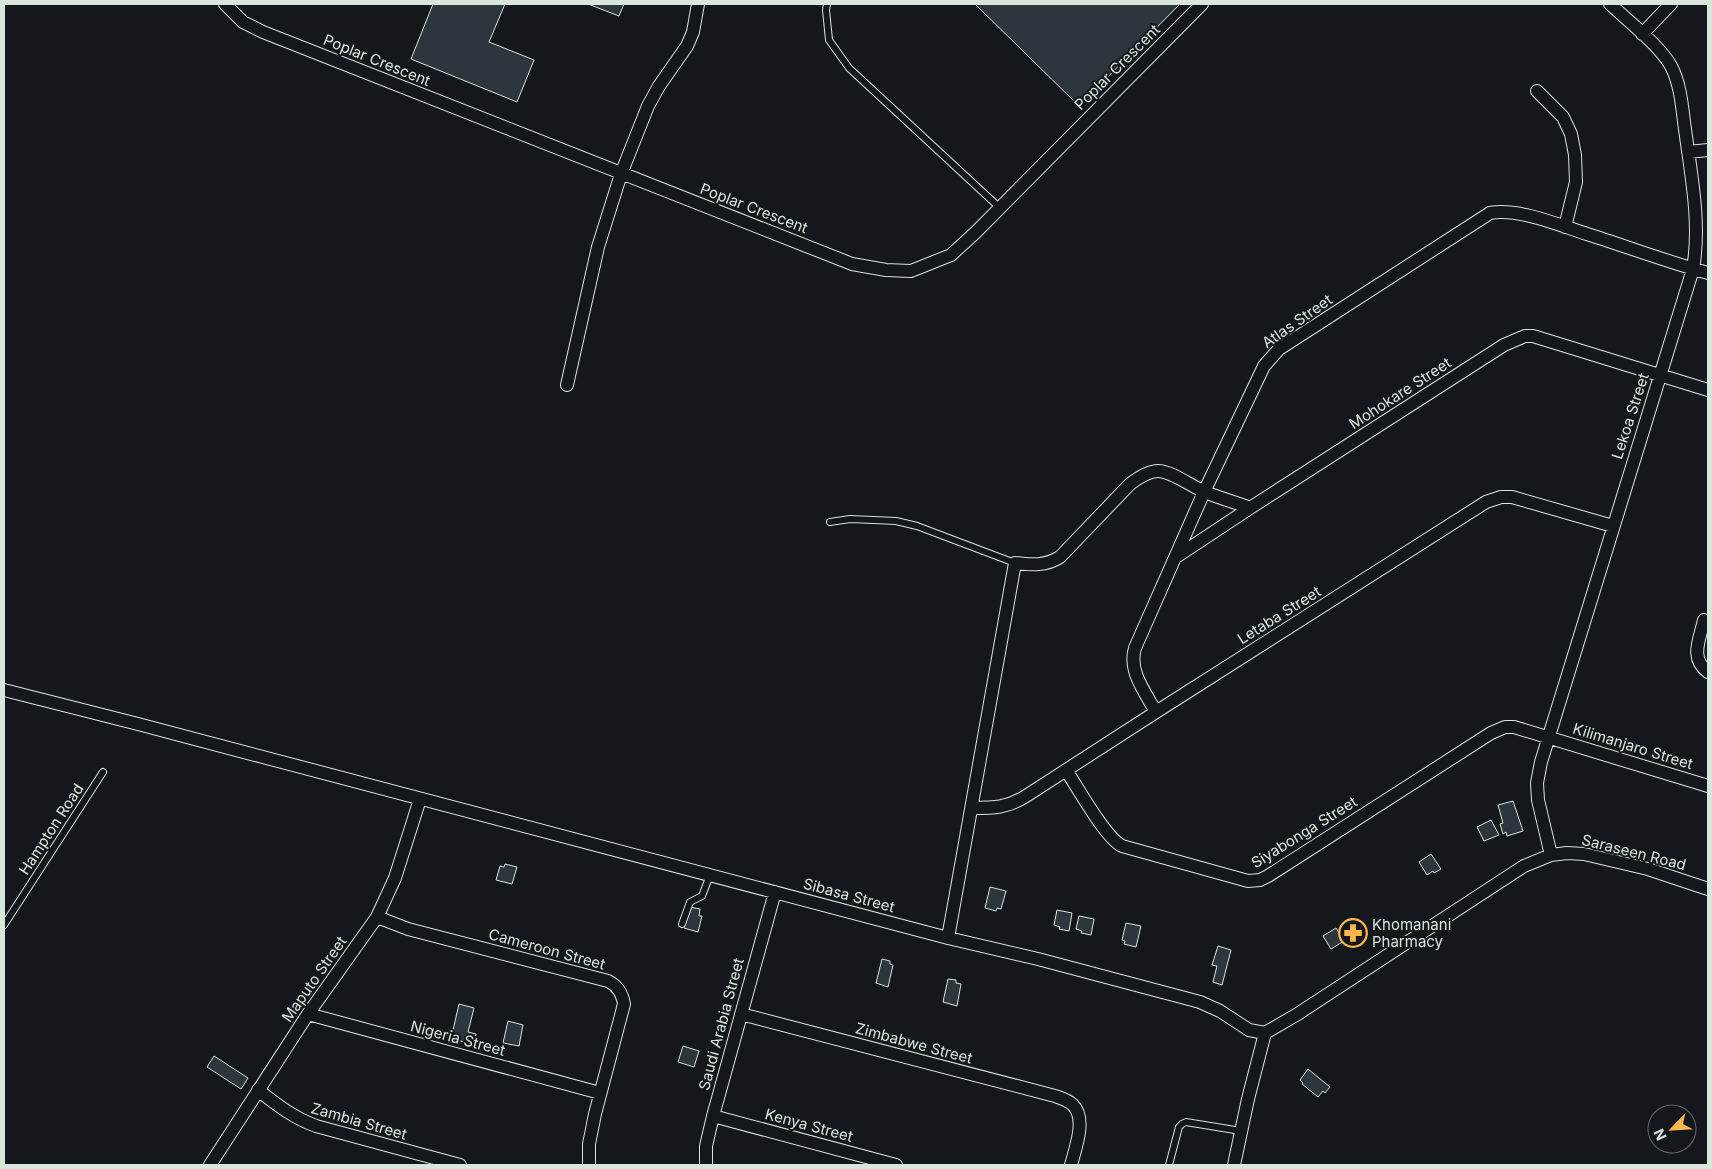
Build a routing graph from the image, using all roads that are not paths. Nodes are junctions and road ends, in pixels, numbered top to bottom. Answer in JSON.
{"nodes":[{"id":1,"x":225,"y":4,"type":"edge"},
{"id":2,"x":698,"y":4,"type":"edge"},
{"id":3,"x":827,"y":4,"type":"edge"},
{"id":4,"x":1202,"y":4,"type":"edge"},
{"id":5,"x":1610,"y":4,"type":"edge"},
{"id":6,"x":1671,"y":4,"type":"edge"},
{"id":7,"x":1642,"y":34,"type":"junction"},
{"id":8,"x":1537,"y":91,"type":"dead end"},
{"id":9,"x":1708,"y":150,"type":"edge"},
{"id":10,"x":1688,"y":152,"type":"junction"},
{"id":11,"x":621,"y":174,"type":"junction"},
{"id":12,"x":1000,"y":208,"type":"junction"},
{"id":13,"x":1565,"y":226,"type":"junction"},
{"id":14,"x":1692,"y":269,"type":"junction"},
{"id":15,"x":1708,"y":273,"type":"edge"},
{"id":16,"x":1660,"y":374,"type":"junction"},
{"id":17,"x":567,"y":385,"type":"dead end"},
{"id":18,"x":1708,"y":390,"type":"edge"},
{"id":19,"x":1204,"y":492,"type":"junction"},
{"id":20,"x":1250,"y":508,"type":"junction"},
{"id":21,"x":830,"y":522,"type":"dead end"},
{"id":22,"x":1612,"y":526,"type":"junction"},
{"id":23,"x":1176,"y":557,"type":"junction"},
{"id":24,"x":1015,"y":563,"type":"junction"},
{"id":25,"x":1704,"y":620,"type":"dead end"},
{"id":26,"x":1708,"y":672,"type":"edge"},
{"id":27,"x":4,"y":690,"type":"edge"},
{"id":28,"x":1156,"y":712,"type":"junction"},
{"id":29,"x":1548,"y":738,"type":"junction"},
{"id":30,"x":1066,"y":770,"type":"junction"},
{"id":31,"x":103,"y":772,"type":"dead end"},
{"id":32,"x":1708,"y":786,"type":"edge"},
{"id":33,"x":420,"y":799,"type":"junction"},
{"id":34,"x":972,"y":808,"type":"junction"},
{"id":35,"x":1551,"y":855,"type":"junction"},
{"id":36,"x":710,"y":875,"type":"junction"},
{"id":37,"x":1708,"y":888,"type":"edge"},
{"id":38,"x":775,"y":892,"type":"junction"},
{"id":39,"x":376,"y":917,"type":"junction"},
{"id":40,"x":682,"y":924,"type":"dead end"},
{"id":41,"x":4,"y":925,"type":"edge"},
{"id":42,"x":948,"y":938,"type":"junction"},
{"id":43,"x":308,"y":1014,"type":"junction"},
{"id":44,"x":741,"y":1014,"type":"junction"},
{"id":45,"x":1265,"y":1034,"type":"junction"},
{"id":46,"x":258,"y":1090,"type":"junction"},
{"id":47,"x":600,"y":1093,"type":"junction"},
{"id":48,"x":713,"y":1116,"type":"junction"},
{"id":49,"x":1241,"y":1131,"type":"junction"},
{"id":50,"x":210,"y":1165,"type":"edge"},
{"id":51,"x":460,"y":1165,"type":"edge"},
{"id":52,"x":589,"y":1165,"type":"edge"},
{"id":53,"x":706,"y":1165,"type":"edge"},
{"id":54,"x":896,"y":1165,"type":"edge"},
{"id":55,"x":1072,"y":1165,"type":"edge"},
{"id":56,"x":1169,"y":1165,"type":"edge"},
{"id":57,"x":1234,"y":1165,"type":"edge"}],
"edges":[{"from":1,"to":11,"type":"street","name":"Poplar Crescent"},
{"from":2,"to":11,"type":"street"},
{"from":3,"to":12,"type":"lane"},
{"from":4,"to":12,"type":"street","name":"Poplar Crescent"},
{"from":5,"to":7,"type":"street","name":"Lekoa Street"},
{"from":6,"to":7,"type":"street"},
{"from":7,"to":10,"type":"street","name":"Lekoa Street"},
{"from":8,"to":13,"type":"street"},
{"from":9,"to":10,"type":"street"},
{"from":10,"to":14,"type":"street","name":"Lekoa Street"},
{"from":11,"to":12,"type":"street","name":"Poplar Crescent"},
{"from":11,"to":17,"type":"street"},
{"from":13,"to":14,"type":"street","name":"Atlas Street"},
{"from":13,"to":19,"type":"street","name":"Atlas Street"},
{"from":14,"to":15,"type":"street","name":"Atlas Street"},
{"from":14,"to":16,"type":"street","name":"Lekoa Street"},
{"from":16,"to":18,"type":"street","name":"Mohokare Street"},
{"from":16,"to":20,"type":"street","name":"Mohokare Street"},
{"from":16,"to":22,"type":"street","name":"Lekoa Street"},
{"from":19,"to":20,"type":"street"},
{"from":19,"to":23,"type":"street","name":"Atlas Street"},
{"from":19,"to":24,"type":"street"},
{"from":20,"to":23,"type":"street","name":"Mohokare Street"},
{"from":21,"to":24,"type":"lane"},
{"from":22,"to":28,"type":"street","name":"Letaba Street"},
{"from":22,"to":29,"type":"street","name":"Lekoa Street"},
{"from":23,"to":28,"type":"street","name":"Atlas Street"},
{"from":24,"to":34,"type":"street"},
{"from":25,"to":26,"type":"street"},
{"from":27,"to":33,"type":"street","name":"Sibasa Street"},
{"from":28,"to":30,"type":"street","name":"Letaba Street"},
{"from":29,"to":30,"type":"street","name":"Siyabonga Street"},
{"from":29,"to":32,"type":"street","name":"Kilimanjaro Street"},
{"from":29,"to":35,"type":"street","name":"Lekoa Street"},
{"from":30,"to":34,"type":"street","name":"Letaba Street"},
{"from":31,"to":41,"type":"lane","name":"Hampton Road"},
{"from":33,"to":36,"type":"street","name":"Sibasa Street"},
{"from":33,"to":39,"type":"street","name":"Maputo Street"},
{"from":34,"to":42,"type":"street"},
{"from":35,"to":37,"type":"street","name":"Saraseen Road"},
{"from":35,"to":45,"type":"street","name":"Saraseen Road"},
{"from":36,"to":38,"type":"street","name":"Sibasa Street"},
{"from":36,"to":40,"type":"lane"},
{"from":38,"to":42,"type":"street","name":"Sibasa Street"},
{"from":38,"to":44,"type":"street","name":"Saudi Arabia Street"},
{"from":39,"to":43,"type":"street","name":"Maputo Street"},
{"from":39,"to":47,"type":"street","name":"Cameroon Street"},
{"from":42,"to":45,"type":"street","name":"Sibasa Street"},
{"from":43,"to":46,"type":"street","name":"Maputo Street"},
{"from":43,"to":47,"type":"street","name":"Nigeria Street"},
{"from":44,"to":48,"type":"street","name":"Saudi Arabia Street"},
{"from":44,"to":55,"type":"street","name":"Zimbabwe Street"},
{"from":45,"to":49,"type":"street"},
{"from":46,"to":50,"type":"street","name":"Maputo Street"},
{"from":46,"to":51,"type":"street","name":"Zambia Street"},
{"from":47,"to":52,"type":"street","name":"Cameroon Street"},
{"from":48,"to":53,"type":"street","name":"Saudi Arabia Street"},
{"from":48,"to":54,"type":"street","name":"Kenya Street"},
{"from":49,"to":56,"type":"lane"},
{"from":49,"to":57,"type":"street"}]}
